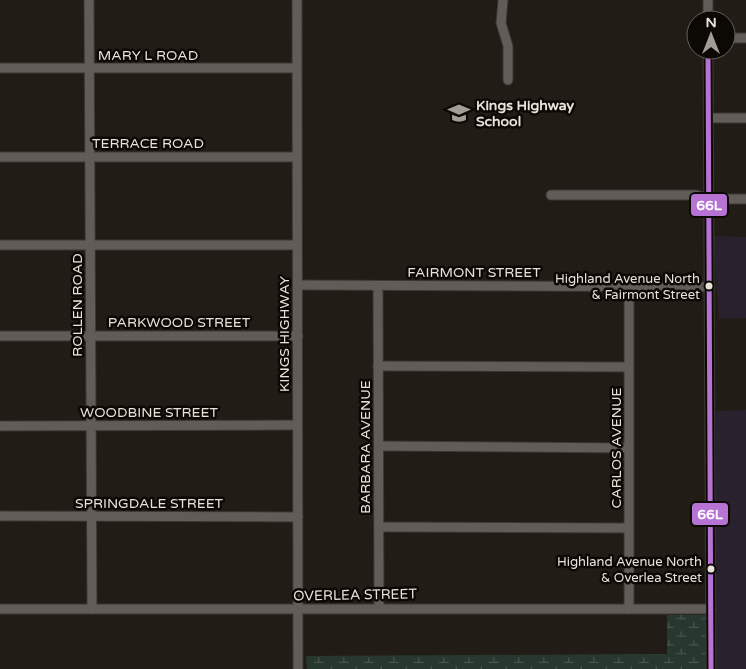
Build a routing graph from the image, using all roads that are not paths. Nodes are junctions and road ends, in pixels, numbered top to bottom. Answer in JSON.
{"nodes":[{"id":1,"x":89,"y":0,"type":"edge"},
{"id":2,"x":297,"y":0,"type":"edge"},
{"id":3,"x":503,"y":0,"type":"edge"},
{"id":4,"x":708,"y":60,"type":"edge"},
{"id":5,"x":0,"y":68,"type":"edge"},
{"id":6,"x":296,"y":68,"type":"junction"},
{"id":7,"x":89,"y":69,"type":"junction"},
{"id":8,"x":508,"y":80,"type":"dead end"},
{"id":9,"x":709,"y":118,"type":"junction"},
{"id":10,"x":746,"y":118,"type":"edge"},
{"id":11,"x":0,"y":157,"type":"edge"},
{"id":12,"x":90,"y":157,"type":"junction"},
{"id":13,"x":296,"y":157,"type":"junction"},
{"id":14,"x":551,"y":195,"type":"dead end"},
{"id":15,"x":710,"y":199,"type":"junction"},
{"id":16,"x":746,"y":199,"type":"edge"},
{"id":17,"x":0,"y":245,"type":"edge"},
{"id":18,"x":91,"y":245,"type":"junction"},
{"id":19,"x":297,"y":245,"type":"junction"},
{"id":20,"x":298,"y":285,"type":"junction"},
{"id":21,"x":378,"y":286,"type":"junction"},
{"id":22,"x":629,"y":287,"type":"junction"},
{"id":23,"x":710,"y":287,"type":"junction"},
{"id":24,"x":0,"y":336,"type":"edge"},
{"id":25,"x":92,"y":336,"type":"junction"},
{"id":26,"x":298,"y":336,"type":"junction"},
{"id":27,"x":378,"y":366,"type":"junction"},
{"id":28,"x":630,"y":367,"type":"junction"},
{"id":29,"x":297,"y":425,"type":"junction"},
{"id":30,"x":0,"y":426,"type":"edge"},
{"id":31,"x":91,"y":426,"type":"junction"},
{"id":32,"x":379,"y":446,"type":"junction"},
{"id":33,"x":629,"y":448,"type":"junction"},
{"id":34,"x":0,"y":516,"type":"edge"},
{"id":35,"x":92,"y":516,"type":"junction"},
{"id":36,"x":298,"y":517,"type":"junction"},
{"id":37,"x":379,"y":527,"type":"junction"},
{"id":38,"x":629,"y":528,"type":"junction"},
{"id":39,"x":299,"y":608,"type":"junction"},
{"id":40,"x":379,"y":608,"type":"junction"},
{"id":41,"x":0,"y":609,"type":"edge"},
{"id":42,"x":92,"y":609,"type":"junction"},
{"id":43,"x":629,"y":609,"type":"junction"},
{"id":44,"x":711,"y":609,"type":"junction"},
{"id":45,"x":298,"y":669,"type":"edge"},
{"id":46,"x":711,"y":669,"type":"edge"}],
"edges":[{"from":1,"to":7,"type":"street","name":"ROLLEN ROAD"},
{"from":2,"to":6,"type":"street","name":"KINGS HIGHWAY"},
{"from":3,"to":8,"type":"street"},
{"from":4,"to":9,"type":"street"},
{"from":5,"to":7,"type":"street","name":"MARY L ROAD"},
{"from":6,"to":7,"type":"street","name":"MARY L ROAD"},
{"from":6,"to":13,"type":"street","name":"KINGS HIGHWAY"},
{"from":7,"to":12,"type":"street","name":"ROLLEN ROAD"},
{"from":9,"to":10,"type":"street"},
{"from":9,"to":15,"type":"street"},
{"from":11,"to":12,"type":"street","name":"TERRACE ROAD"},
{"from":12,"to":13,"type":"street","name":"TERRACE ROAD"},
{"from":12,"to":18,"type":"street","name":"ROLLEN ROAD"},
{"from":13,"to":19,"type":"street","name":"KINGS HIGHWAY"},
{"from":14,"to":15,"type":"street"},
{"from":15,"to":16,"type":"street"},
{"from":15,"to":23,"type":"street"},
{"from":17,"to":18,"type":"street"},
{"from":18,"to":19,"type":"street"},
{"from":18,"to":25,"type":"street","name":"ROLLEN ROAD"},
{"from":19,"to":20,"type":"street","name":"KINGS HIGHWAY"},
{"from":20,"to":21,"type":"street","name":"FAIRMONT STREET"},
{"from":20,"to":26,"type":"street","name":"KINGS HIGHWAY"},
{"from":21,"to":22,"type":"street","name":"FAIRMONT STREET"},
{"from":21,"to":27,"type":"street","name":"BARBARA AVENUE"},
{"from":22,"to":23,"type":"street","name":"FAIRMONT STREET"},
{"from":22,"to":28,"type":"street","name":"CARLOS AVENUE"},
{"from":23,"to":44,"type":"street"},
{"from":24,"to":25,"type":"street","name":"PARKWOOD STREET"},
{"from":25,"to":26,"type":"street","name":"PARKWOOD STREET"},
{"from":25,"to":31,"type":"street","name":"ROLLEN ROAD"},
{"from":26,"to":29,"type":"street","name":"KINGS HIGHWAY"},
{"from":27,"to":28,"type":"street"},
{"from":27,"to":32,"type":"street","name":"BARBARA AVENUE"},
{"from":28,"to":33,"type":"street","name":"CARLOS AVENUE"},
{"from":29,"to":31,"type":"street","name":"WOODBINE STREET"},
{"from":29,"to":36,"type":"street","name":"KINGS HIGHWAY"},
{"from":30,"to":31,"type":"street","name":"WOODBINE STREET"},
{"from":31,"to":35,"type":"street","name":"ROLLEN ROAD"},
{"from":32,"to":33,"type":"street"},
{"from":32,"to":37,"type":"street","name":"BARBARA AVENUE"},
{"from":33,"to":38,"type":"street","name":"CARLOS AVENUE"},
{"from":34,"to":35,"type":"street","name":"SPRINGDALE STREET"},
{"from":35,"to":36,"type":"street","name":"SPRINGDALE STREET"},
{"from":35,"to":42,"type":"street","name":"ROLLEN ROAD"},
{"from":36,"to":39,"type":"street","name":"KINGS HIGHWAY"},
{"from":37,"to":38,"type":"street"},
{"from":37,"to":40,"type":"street","name":"BARBARA AVENUE"},
{"from":38,"to":43,"type":"street","name":"CARLOS AVENUE"},
{"from":39,"to":40,"type":"street","name":"OVERLEA STREET"},
{"from":39,"to":42,"type":"street","name":"OVERLEA STREET"},
{"from":39,"to":45,"type":"street","name":"KINGS HIGHWAY"},
{"from":40,"to":43,"type":"street","name":"OVERLEA STREET"},
{"from":41,"to":42,"type":"street","name":"OVERLEA STREET"},
{"from":43,"to":44,"type":"street","name":"OVERLEA STREET"},
{"from":44,"to":46,"type":"street"}]}
